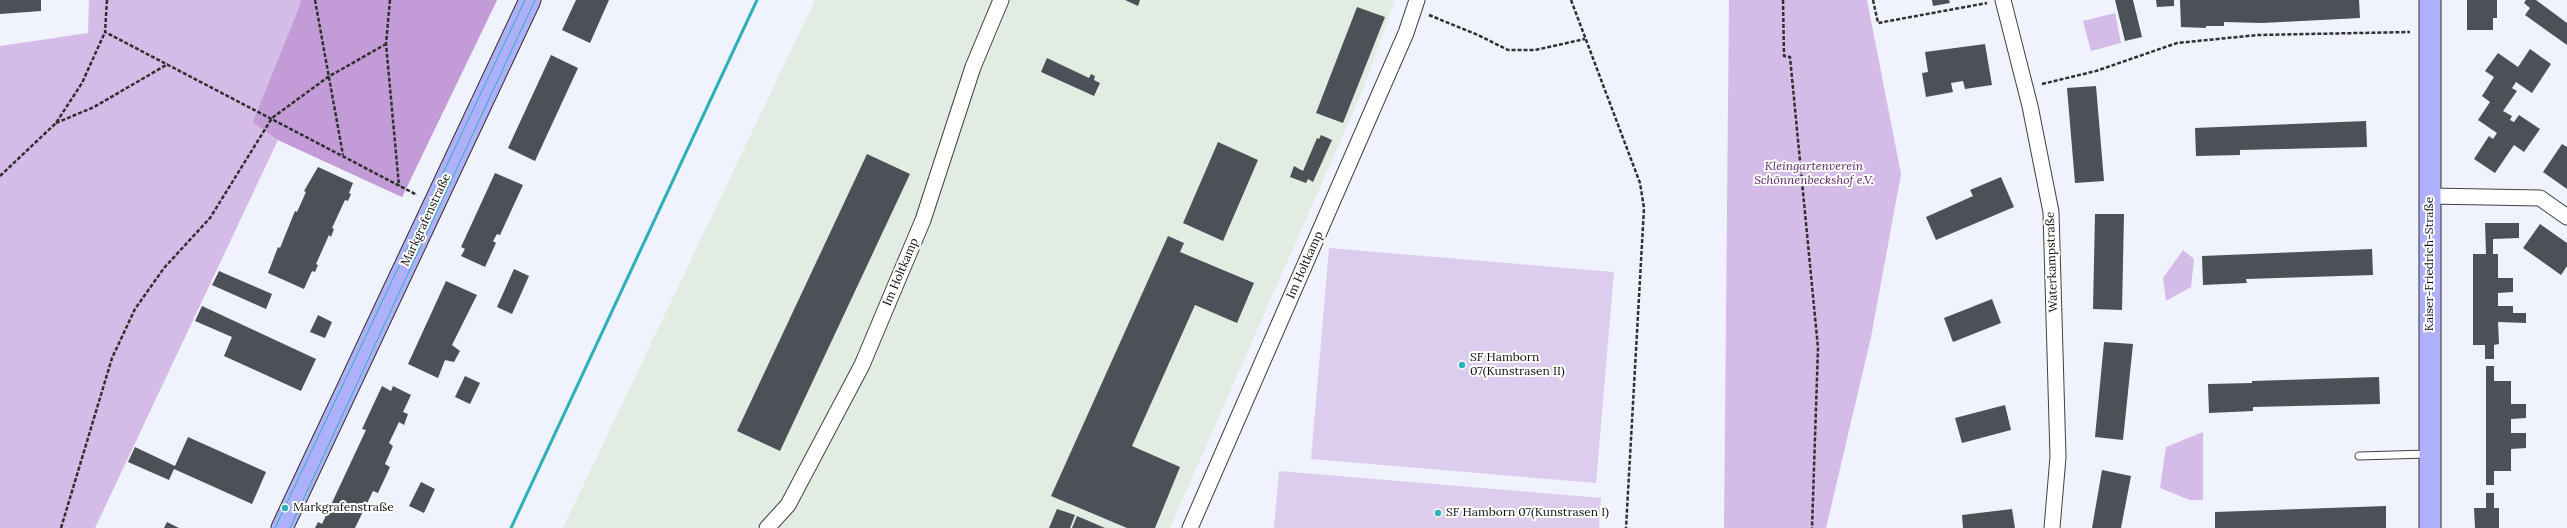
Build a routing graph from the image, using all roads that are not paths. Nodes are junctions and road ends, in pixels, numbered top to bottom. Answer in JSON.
{"nodes":[{"id":1,"x":530,"y":0,"type":"edge"},
{"id":2,"x":1001,"y":0,"type":"edge"},
{"id":3,"x":2003,"y":0,"type":"edge"},
{"id":4,"x":2430,"y":0,"type":"edge"},
{"id":5,"x":1415,"y":5,"type":"edge"},
{"id":6,"x":2430,"y":196,"type":"junction"},
{"id":7,"x":2567,"y":217,"type":"edge"},
{"id":8,"x":2430,"y":454,"type":"junction"},
{"id":9,"x":2359,"y":456,"type":"dead end"},
{"id":10,"x":282,"y":528,"type":"edge"},
{"id":11,"x":767,"y":528,"type":"edge"},
{"id":12,"x":1190,"y":528,"type":"edge"},
{"id":13,"x":2052,"y":528,"type":"edge"},
{"id":14,"x":2430,"y":528,"type":"edge"}],
"edges":[{"from":1,"to":10,"type":"street","name":"Markgrafenstraße"},
{"from":2,"to":11,"type":"street","name":"Im Holtkamp"},
{"from":3,"to":13,"type":"street","name":"Waterkampstraße"},
{"from":4,"to":6,"type":"street","name":"Kaiser-Friedrich-Straße"},
{"from":5,"to":12,"type":"street","name":"Im Holtkamp"},
{"from":6,"to":7,"type":"street"},
{"from":6,"to":8,"type":"street","name":"Kaiser-Friedrich-Straße"},
{"from":8,"to":9,"type":"lane"},
{"from":8,"to":14,"type":"street","name":"Kaiser-Friedrich-Straße"}]}
